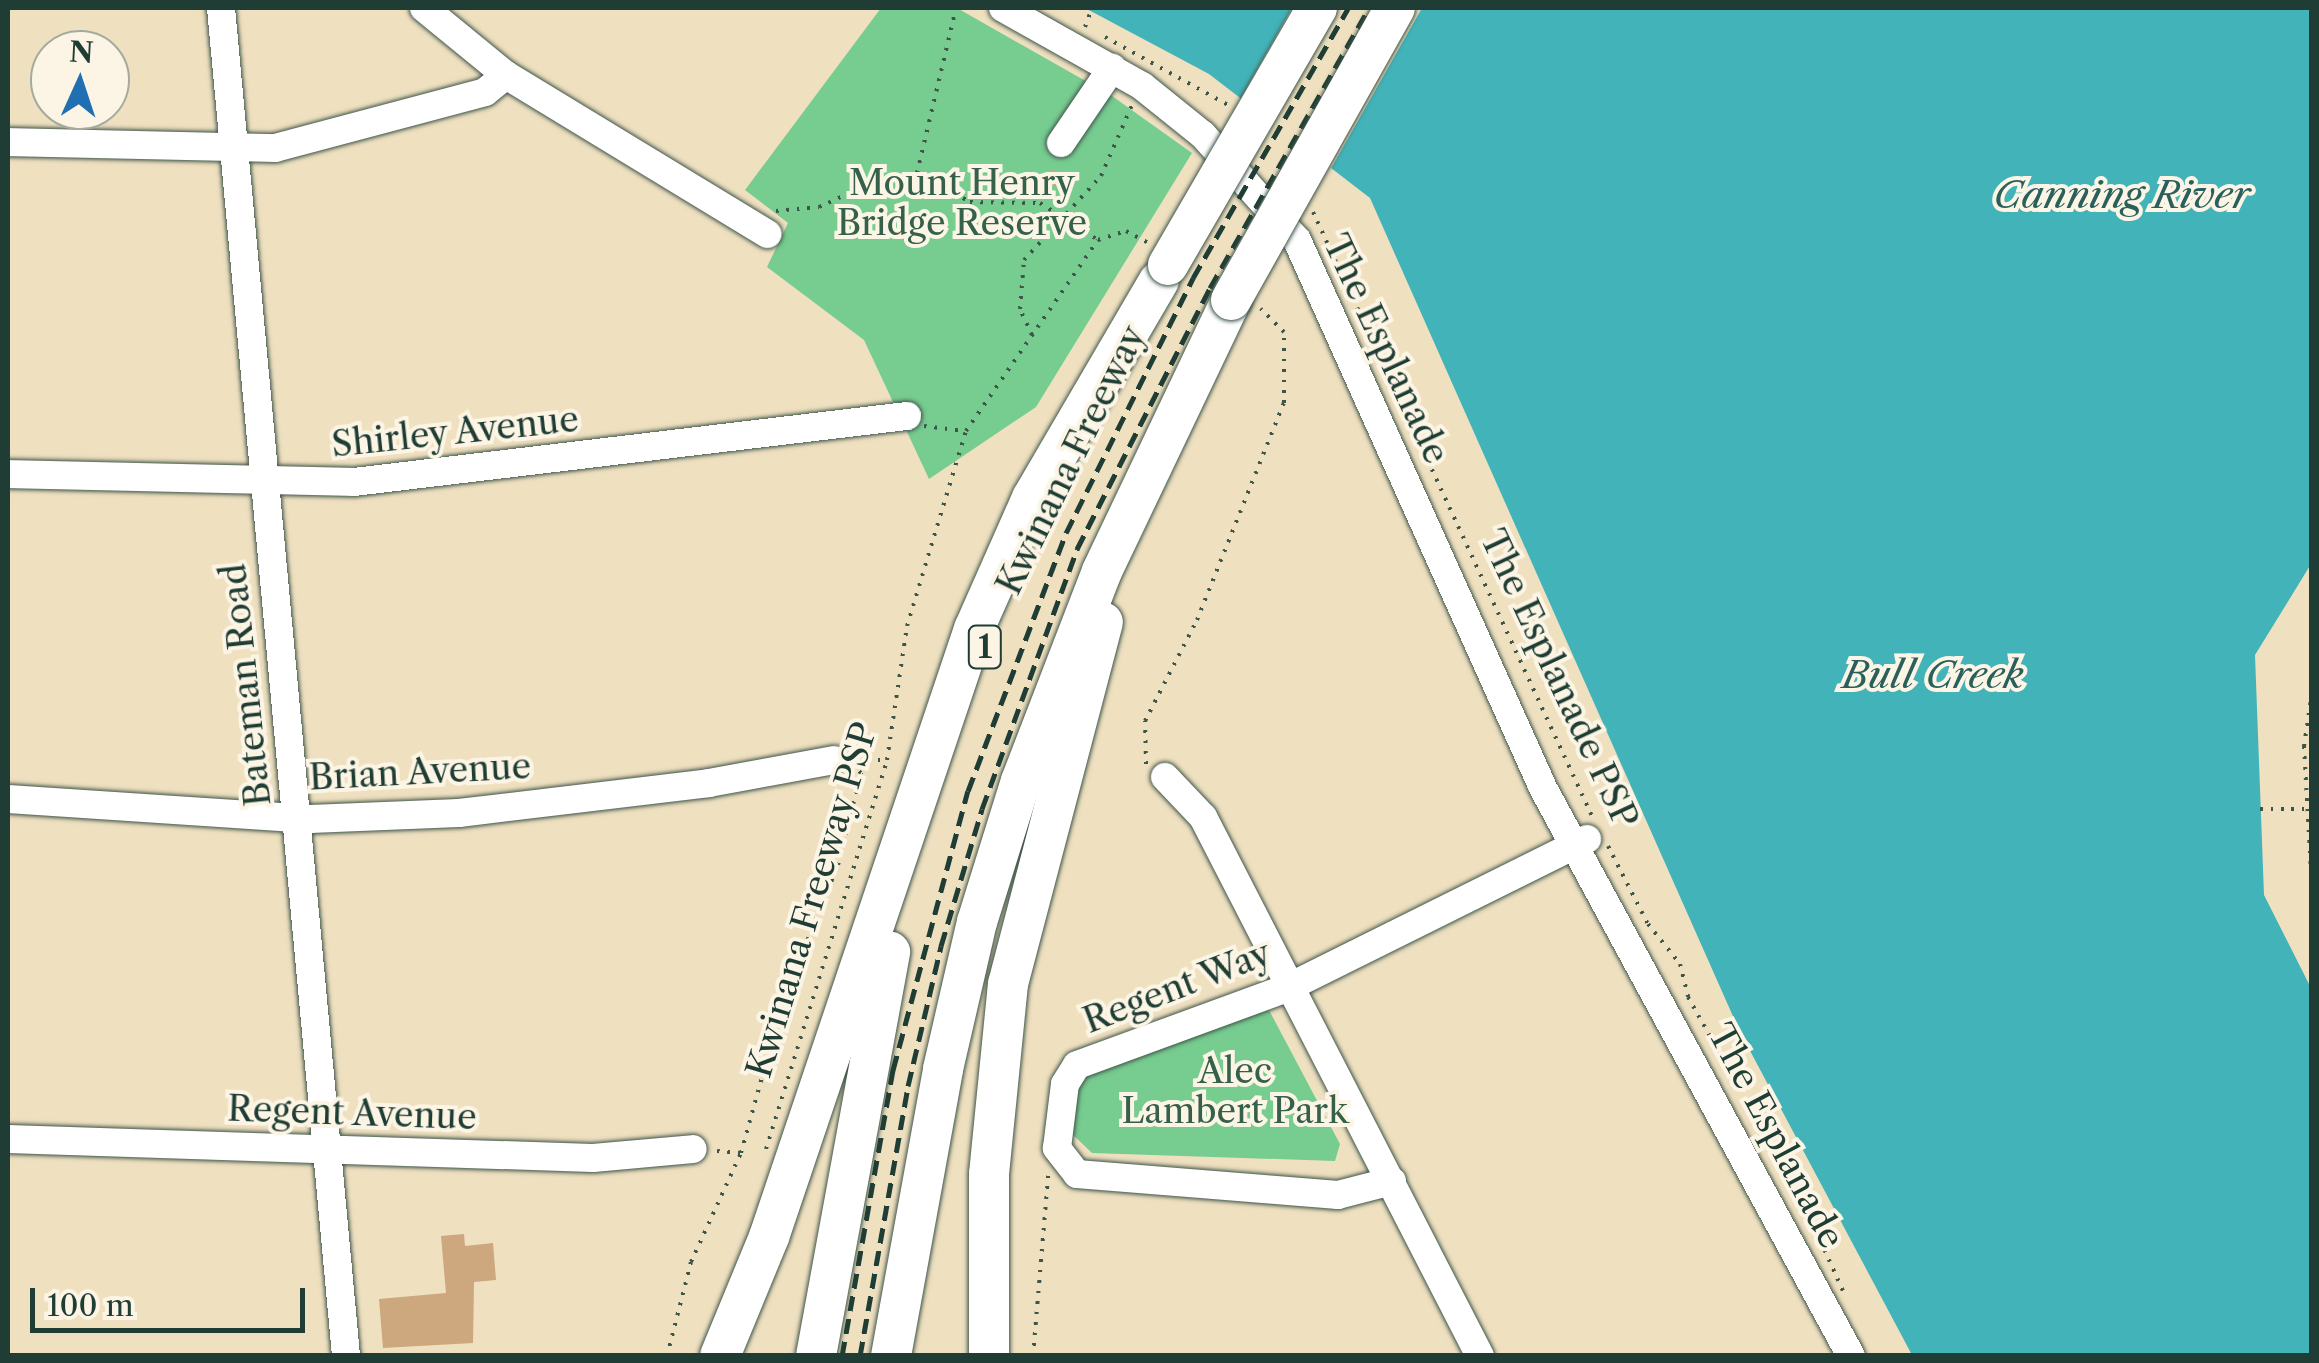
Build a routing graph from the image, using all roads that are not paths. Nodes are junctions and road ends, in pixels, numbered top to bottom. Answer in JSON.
{"nodes":[{"id":1,"x":221,"y":8,"type":"edge"},
{"id":2,"x":424,"y":8,"type":"edge"},
{"id":3,"x":1003,"y":8,"type":"edge"},
{"id":4,"x":1318,"y":8,"type":"edge"},
{"id":5,"x":1395,"y":8,"type":"edge"},
{"id":6,"x":1112,"y":68,"type":"junction"},
{"id":7,"x":506,"y":74,"type":"junction"},
{"id":8,"x":8,"y":142,"type":"edge"},
{"id":9,"x":1061,"y":143,"type":"dead end"},
{"id":10,"x":235,"y":150,"type":"junction"},
{"id":11,"x":767,"y":234,"type":"road end"},
{"id":12,"x":1163,"y":265,"type":"junction"},
{"id":13,"x":907,"y":416,"type":"road end"},
{"id":14,"x":8,"y":474,"type":"edge"},
{"id":15,"x":264,"y":484,"type":"junction"},
{"id":16,"x":1138,"y":498,"type":"junction"},
{"id":17,"x":834,"y":760,"type":"road end"},
{"id":18,"x":1166,"y":777,"type":"road end"},
{"id":19,"x":8,"y":799,"type":"edge"},
{"id":20,"x":296,"y":818,"type":"junction"},
{"id":21,"x":1581,"y":842,"type":"junction"},
{"id":22,"x":1286,"y":988,"type":"junction"},
{"id":23,"x":8,"y":1139,"type":"edge"},
{"id":24,"x":693,"y":1149,"type":"road end"},
{"id":25,"x":328,"y":1150,"type":"junction"},
{"id":26,"x":1392,"y":1181,"type":"junction"},
{"id":27,"x":346,"y":1356,"type":"edge"},
{"id":28,"x":720,"y":1356,"type":"edge"},
{"id":29,"x":816,"y":1356,"type":"edge"},
{"id":30,"x":891,"y":1356,"type":"edge"},
{"id":31,"x":989,"y":1356,"type":"edge"},
{"id":32,"x":1480,"y":1356,"type":"edge"},
{"id":33,"x":1851,"y":1356,"type":"edge"}],
"edges":[{"from":1,"to":10,"type":"street","name":"Bateman Road"},
{"from":2,"to":7,"type":"street"},
{"from":3,"to":6,"type":"street","name":"The Esplanade"},
{"from":4,"to":12,"type":"highway","name":"Kwinana Freeway","number":"1","bridge":true},
{"from":5,"to":16,"type":"highway","name":"Kwinana Freeway","bridge":true},
{"from":6,"to":9,"type":"street"},
{"from":6,"to":21,"type":"street","name":"The Esplanade"},
{"from":7,"to":10,"type":"street"},
{"from":7,"to":11,"type":"street"},
{"from":8,"to":10,"type":"street"},
{"from":10,"to":15,"type":"street","name":"Bateman Road"},
{"from":12,"to":28,"type":"highway"},
{"from":12,"to":29,"type":"highway","name":"Kwinana Freeway","number":"1"},
{"from":13,"to":15,"type":"street","name":"Shirley Avenue"},
{"from":14,"to":15,"type":"street","name":"Shirley Avenue"},
{"from":15,"to":20,"type":"street","name":"Bateman Road"},
{"from":16,"to":30,"type":"highway","name":"Kwinana Freeway"},
{"from":16,"to":31,"type":"highway"},
{"from":17,"to":20,"type":"street","name":"Brian Avenue"},
{"from":18,"to":22,"type":"street"},
{"from":19,"to":20,"type":"street","name":"Brian Avenue"},
{"from":20,"to":25,"type":"street","name":"Bateman Road"},
{"from":21,"to":22,"type":"street","name":"Regent Way"},
{"from":21,"to":33,"type":"street","name":"The Esplanade"},
{"from":22,"to":26,"type":"street"},
{"from":22,"to":26,"type":"street","name":"Regent Way"},
{"from":23,"to":25,"type":"street","name":"Regent Avenue"},
{"from":24,"to":25,"type":"street","name":"Regent Avenue"},
{"from":25,"to":27,"type":"street","name":"Bateman Road"},
{"from":26,"to":32,"type":"street"}]}
